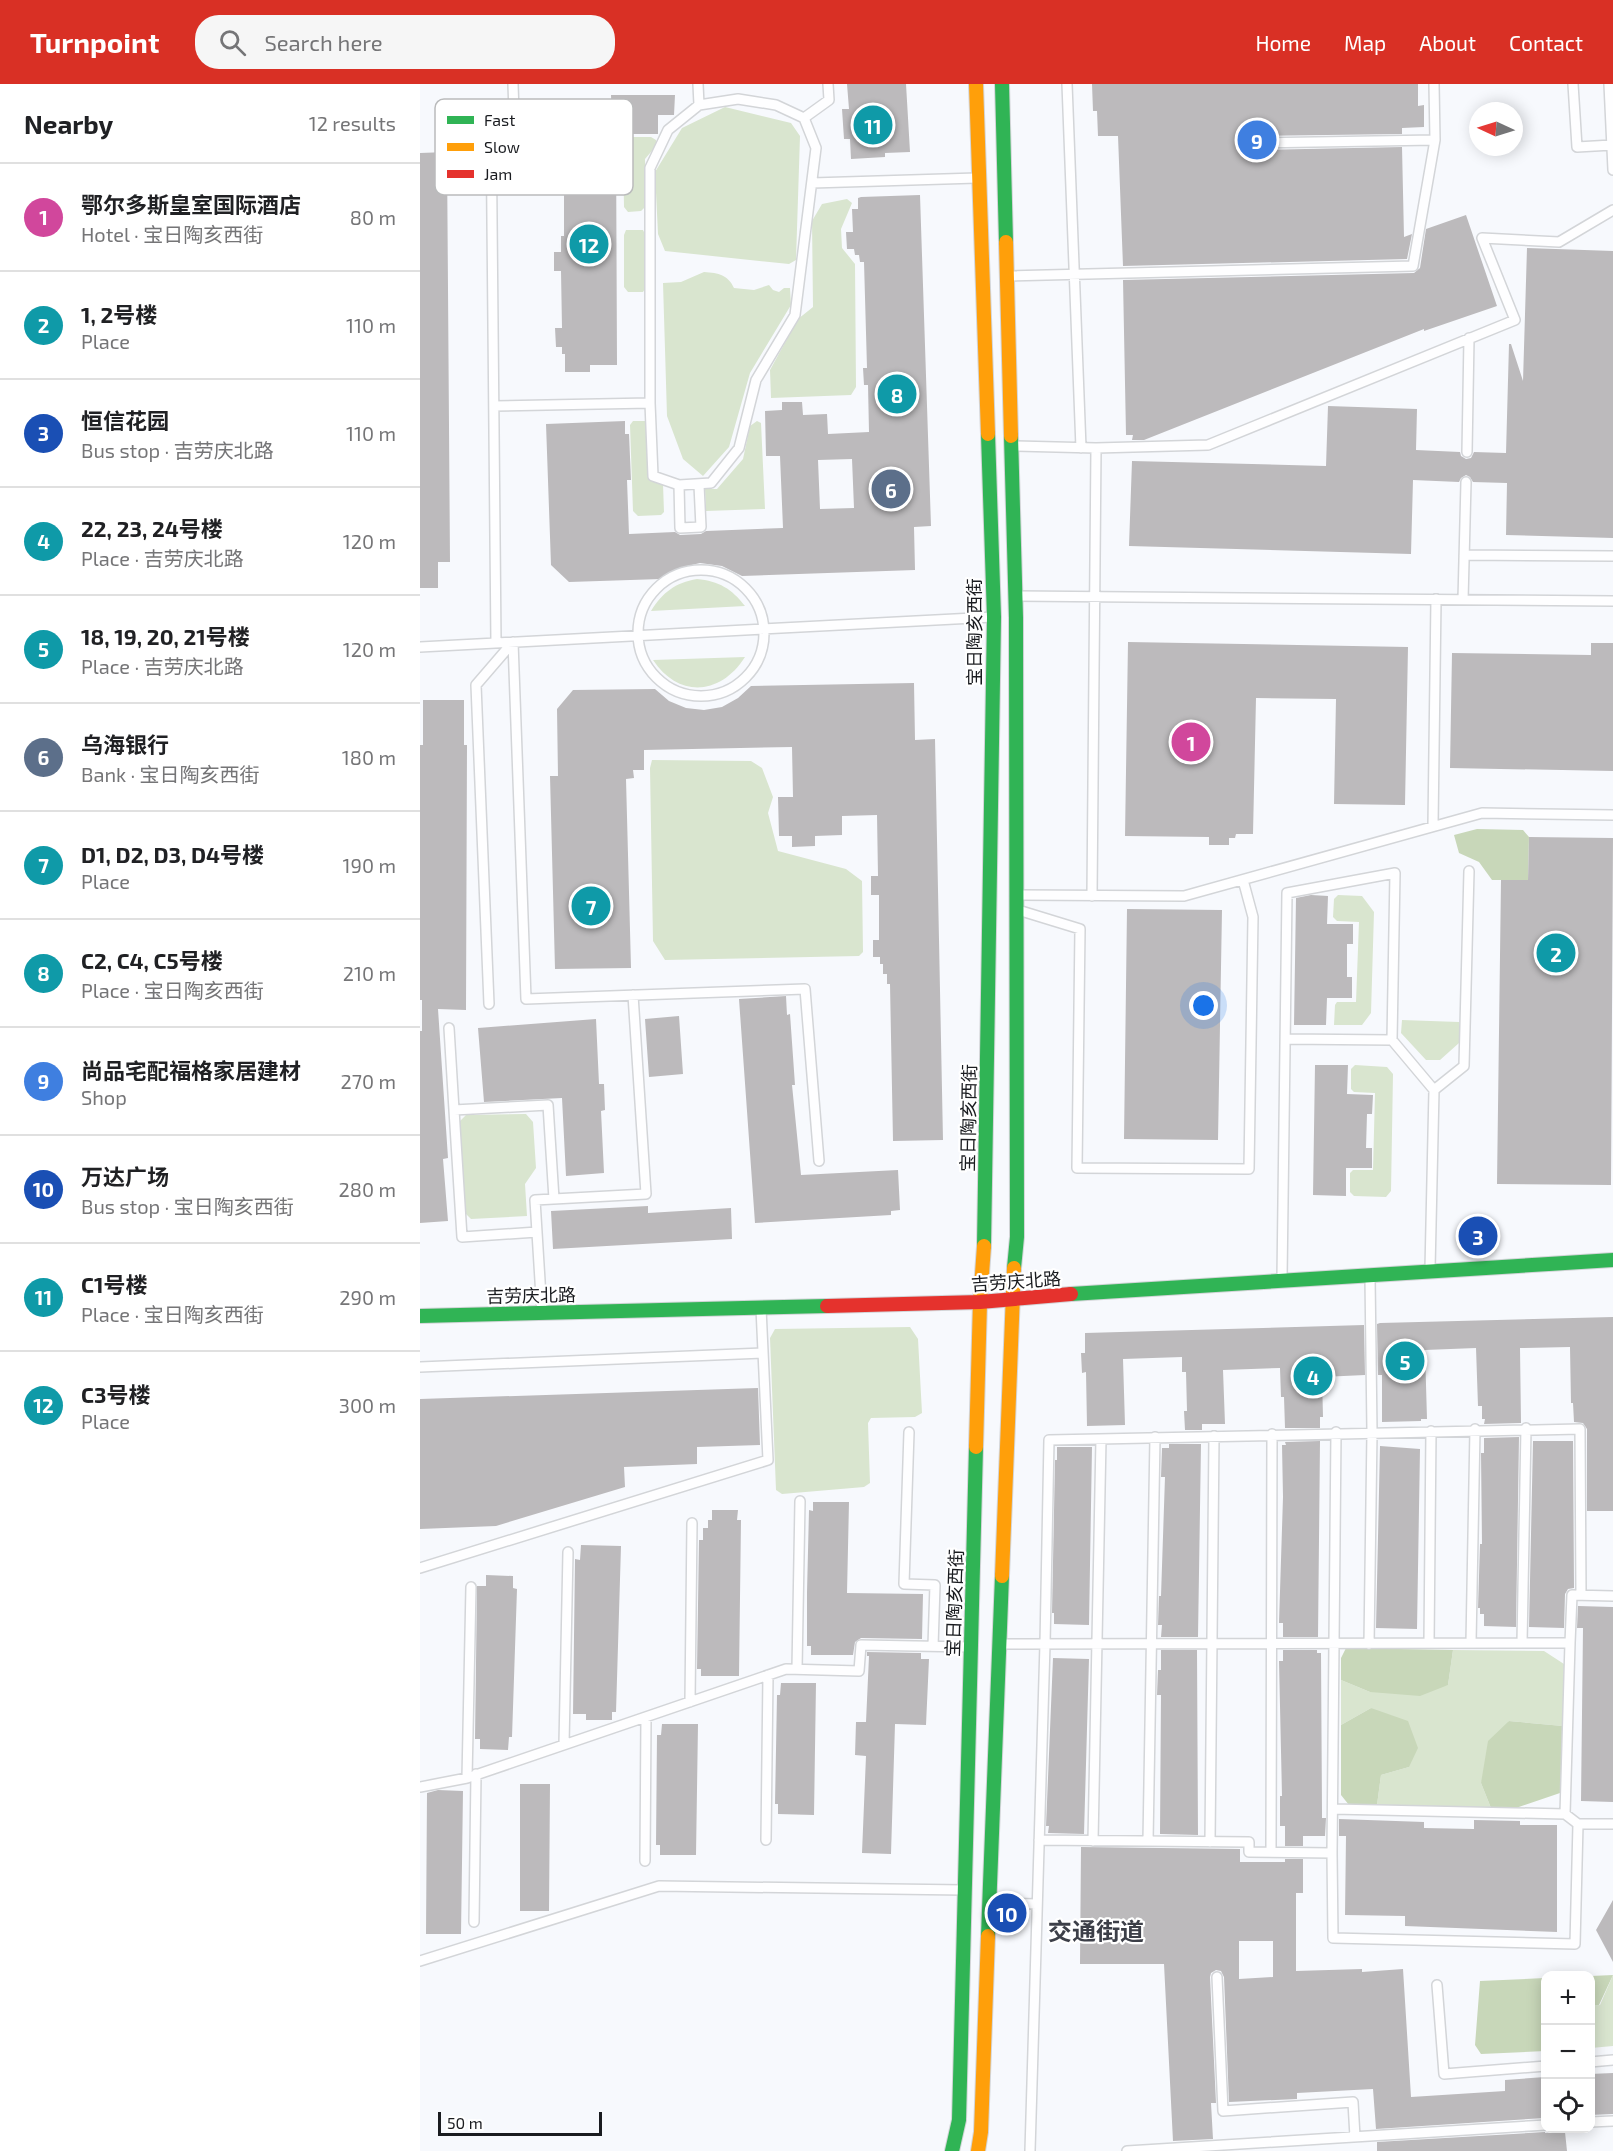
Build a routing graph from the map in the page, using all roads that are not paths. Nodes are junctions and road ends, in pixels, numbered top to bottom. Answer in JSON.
{"nodes":[{"id":1,"x":513,"y":84,"type":"edge"},
{"id":2,"x":698,"y":84,"type":"edge"},
{"id":3,"x":828,"y":84,"type":"edge"},
{"id":4,"x":976,"y":84,"type":"edge"},
{"id":5,"x":1002,"y":84,"type":"edge"},
{"id":6,"x":1067,"y":84,"type":"edge"},
{"id":7,"x":1434,"y":84,"type":"edge"},
{"id":8,"x":1573,"y":84,"type":"edge"},
{"id":9,"x":1609,"y":84,"type":"edge"},
{"id":10,"x":514,"y":99,"type":"edge"},
{"id":11,"x":699,"y":105,"type":"junction"},
{"id":12,"x":804,"y":118,"type":"junction"},
{"id":13,"x":1435,"y":140,"type":"junction"},
{"id":14,"x":1260,"y":143,"type":"dead end"},
{"id":15,"x":1612,"y":145,"type":"edge"},
{"id":16,"x":1613,"y":170,"type":"edge"},
{"id":17,"x":979,"y":178,"type":"junction"},
{"id":18,"x":812,"y":183,"type":"junction"},
{"id":19,"x":492,"y":195,"type":"edge"},
{"id":20,"x":1613,"y":210,"type":"edge"},
{"id":21,"x":1074,"y":273,"type":"junction"},
{"id":22,"x":1007,"y":276,"type":"junction"},
{"id":23,"x":1469,"y":338,"type":"junction"},
{"id":24,"x":650,"y":403,"type":"junction"},
{"id":25,"x":494,"y":406,"type":"junction"},
{"id":26,"x":1011,"y":446,"type":"junction"},
{"id":27,"x":1081,"y":448,"type":"junction"},
{"id":28,"x":1096,"y":448,"type":"junction"},
{"id":29,"x":1467,"y":452,"type":"dead end"},
{"id":30,"x":1466,"y":482,"type":"dead end"},
{"id":31,"x":679,"y":485,"type":"junction"},
{"id":32,"x":699,"y":485,"type":"junction"},
{"id":33,"x":1464,"y":555,"type":"junction"},
{"id":34,"x":1613,"y":556,"type":"edge"},
{"id":35,"x":1016,"y":596,"type":"junction"},
{"id":36,"x":1096,"y":597,"type":"junction"},
{"id":37,"x":1436,"y":599,"type":"junction"},
{"id":38,"x":1463,"y":600,"type":"junction"},
{"id":39,"x":1613,"y":601,"type":"edge"},
{"id":40,"x":994,"y":616,"type":"junction"},
{"id":41,"x":765,"y":629,"type":"junction"},
{"id":42,"x":637,"y":636,"type":"junction"},
{"id":43,"x":513,"y":642,"type":"junction"},
{"id":44,"x":496,"y":643,"type":"junction"},
{"id":45,"x":420,"y":647,"type":"edge"},
{"id":46,"x":1613,"y":814,"type":"edge"},
{"id":47,"x":1433,"y":826,"type":"junction"},
{"id":48,"x":1468,"y":871,"type":"dead end"},
{"id":49,"x":1244,"y":880,"type":"junction"},
{"id":50,"x":1016,"y":895,"type":"junction"},
{"id":51,"x":1092,"y":896,"type":"junction"},
{"id":52,"x":1016,"y":909,"type":"junction"},
{"id":53,"x":633,"y":994,"type":"junction"},
{"id":54,"x":489,"y":1004,"type":"dead end"},
{"id":55,"x":449,"y":1028,"type":"dead end"},
{"id":56,"x":1286,"y":1039,"type":"junction"},
{"id":57,"x":1392,"y":1040,"type":"junction"},
{"id":58,"x":1434,"y":1090,"type":"junction"},
{"id":59,"x":454,"y":1110,"type":"junction"},
{"id":60,"x":819,"y":1161,"type":"dead end"},
{"id":61,"x":554,"y":1199,"type":"junction"},
{"id":62,"x":537,"y":1233,"type":"junction"},
{"id":63,"x":1613,"y":1260,"type":"edge"},
{"id":64,"x":1430,"y":1272,"type":"junction"},
{"id":65,"x":1370,"y":1276,"type":"junction"},
{"id":66,"x":1282,"y":1281,"type":"junction"},
{"id":67,"x":1012,"y":1298,"type":"junction"},
{"id":68,"x":980,"y":1302,"type":"junction"},
{"id":69,"x":761,"y":1308,"type":"junction"},
{"id":70,"x":542,"y":1313,"type":"junction"},
{"id":71,"x":420,"y":1316,"type":"edge"},
{"id":72,"x":763,"y":1353,"type":"junction"},
{"id":73,"x":420,"y":1367,"type":"edge"},
{"id":74,"x":1526,"y":1428,"type":"junction"},
{"id":75,"x":1475,"y":1429,"type":"junction"},
{"id":76,"x":1431,"y":1431,"type":"junction"},
{"id":77,"x":909,"y":1432,"type":"dead end"},
{"id":78,"x":1336,"y":1432,"type":"junction"},
{"id":79,"x":1372,"y":1432,"type":"junction"},
{"id":80,"x":1272,"y":1434,"type":"junction"},
{"id":81,"x":1214,"y":1436,"type":"junction"},
{"id":82,"x":1155,"y":1437,"type":"junction"},
{"id":83,"x":1101,"y":1439,"type":"junction"},
{"id":84,"x":800,"y":1501,"type":"dead end"},
{"id":85,"x":692,"y":1523,"type":"dead end"},
{"id":86,"x":568,"y":1552,"type":"dead end"},
{"id":87,"x":420,"y":1568,"type":"edge"},
{"id":88,"x":471,"y":1587,"type":"dead end"},
{"id":89,"x":1581,"y":1595,"type":"junction"},
{"id":90,"x":1613,"y":1596,"type":"edge"},
{"id":91,"x":1271,"y":1643,"type":"junction"},
{"id":92,"x":1335,"y":1643,"type":"junction"},
{"id":93,"x":1429,"y":1643,"type":"junction"},
{"id":94,"x":1471,"y":1643,"type":"junction"},
{"id":95,"x":1522,"y":1643,"type":"junction"},
{"id":96,"x":1570,"y":1643,"type":"junction"},
{"id":97,"x":999,"y":1644,"type":"junction"},
{"id":98,"x":1045,"y":1644,"type":"junction"},
{"id":99,"x":1097,"y":1644,"type":"junction"},
{"id":100,"x":1151,"y":1644,"type":"junction"},
{"id":101,"x":1211,"y":1644,"type":"junction"},
{"id":102,"x":1369,"y":1644,"type":"junction"},
{"id":103,"x":933,"y":1646,"type":"junction"},
{"id":104,"x":971,"y":1647,"type":"junction"},
{"id":105,"x":797,"y":1669,"type":"junction"},
{"id":106,"x":768,"y":1675,"type":"junction"},
{"id":107,"x":690,"y":1702,"type":"junction"},
{"id":108,"x":646,"y":1717,"type":"junction"},
{"id":109,"x":564,"y":1744,"type":"junction"},
{"id":110,"x":472,"y":1776,"type":"junction"},
{"id":111,"x":420,"y":1787,"type":"edge"},
{"id":112,"x":1333,"y":1809,"type":"junction"},
{"id":113,"x":1565,"y":1814,"type":"junction"},
{"id":114,"x":1578,"y":1824,"type":"junction"},
{"id":115,"x":1613,"y":1824,"type":"edge"},
{"id":116,"x":766,"y":1840,"type":"dead end"},
{"id":117,"x":1039,"y":1840,"type":"junction"},
{"id":118,"x":1093,"y":1841,"type":"junction"},
{"id":119,"x":1148,"y":1841,"type":"junction"},
{"id":120,"x":1210,"y":1842,"type":"junction"},
{"id":121,"x":1270,"y":1852,"type":"junction"},
{"id":122,"x":1332,"y":1853,"type":"junction"},
{"id":123,"x":645,"y":1861,"type":"dead end"},
{"id":124,"x":965,"y":1890,"type":"junction"},
{"id":125,"x":990,"y":1903,"type":"junction"},
{"id":126,"x":1037,"y":1904,"type":"junction"},
{"id":127,"x":474,"y":1922,"type":"dead end"},
{"id":128,"x":420,"y":1961,"type":"edge"},
{"id":129,"x":1217,"y":1977,"type":"dead end"},
{"id":130,"x":1437,"y":1985,"type":"dead end"},
{"id":131,"x":1613,"y":2060,"type":"edge"},
{"id":132,"x":1595,"y":2062,"type":"edge"},
{"id":133,"x":1541,"y":2066,"type":"edge"},
{"id":134,"x":1613,"y":2121,"type":"edge"},
{"id":135,"x":1595,"y":2122,"type":"edge"},
{"id":136,"x":1541,"y":2125,"type":"edge"},
{"id":137,"x":1355,"y":2137,"type":"junction"},
{"id":138,"x":952,"y":2151,"type":"edge"},
{"id":139,"x":978,"y":2151,"type":"edge"},
{"id":140,"x":1029,"y":2151,"type":"edge"},
{"id":141,"x":1127,"y":2151,"type":"edge"}],
"edges":[{"from":1,"to":10,"type":"lane"},
{"from":2,"to":11,"type":"lane"},
{"from":3,"to":12,"type":"lane"},
{"from":4,"to":17,"type":"street","name":"宝日陶亥西街"},
{"from":5,"to":22,"type":"street"},
{"from":6,"to":21,"type":"lane"},
{"from":7,"to":13,"type":"lane"},
{"from":8,"to":15,"type":"lane"},
{"from":9,"to":15,"type":"lane"},
{"from":11,"to":12,"type":"lane"},
{"from":11,"to":24,"type":"lane"},
{"from":12,"to":18,"type":"lane"},
{"from":13,"to":14,"type":"lane"},
{"from":13,"to":21,"type":"lane"},
{"from":15,"to":16,"type":"lane"},
{"from":17,"to":18,"type":"lane"},
{"from":17,"to":40,"type":"street","name":"宝日陶亥西街"},
{"from":18,"to":32,"type":"lane"},
{"from":19,"to":25,"type":"lane"},
{"from":20,"to":23,"type":"lane"},
{"from":21,"to":22,"type":"lane"},
{"from":21,"to":27,"type":"lane"},
{"from":22,"to":26,"type":"street"},
{"from":23,"to":28,"type":"lane"},
{"from":23,"to":29,"type":"lane"},
{"from":24,"to":25,"type":"lane"},
{"from":24,"to":31,"type":"lane"},
{"from":25,"to":44,"type":"lane"},
{"from":26,"to":27,"type":"lane"},
{"from":26,"to":35,"type":"street"},
{"from":27,"to":28,"type":"lane"},
{"from":28,"to":36,"type":"lane"},
{"from":30,"to":33,"type":"lane"},
{"from":31,"to":32,"type":"lane"},
{"from":31,"to":32,"type":"lane"},
{"from":33,"to":34,"type":"lane"},
{"from":33,"to":38,"type":"lane"},
{"from":35,"to":36,"type":"lane"},
{"from":35,"to":50,"type":"street"},
{"from":36,"to":37,"type":"lane"},
{"from":36,"to":51,"type":"lane"},
{"from":37,"to":38,"type":"lane"},
{"from":37,"to":47,"type":"lane"},
{"from":38,"to":39,"type":"lane"},
{"from":40,"to":41,"type":"lane"},
{"from":40,"to":68,"type":"street","name":"宝日陶亥西街"},
{"from":41,"to":42,"type":"lane"},
{"from":41,"to":42,"type":"lane"},
{"from":41,"to":42,"type":"lane"},
{"from":42,"to":43,"type":"lane"},
{"from":43,"to":44,"type":"lane"},
{"from":43,"to":53,"type":"lane"},
{"from":43,"to":54,"type":"lane"},
{"from":44,"to":45,"type":"lane"},
{"from":46,"to":47,"type":"lane"},
{"from":47,"to":49,"type":"lane"},
{"from":48,"to":58,"type":"lane"},
{"from":49,"to":51,"type":"lane"},
{"from":49,"to":52,"type":"lane"},
{"from":50,"to":51,"type":"lane"},
{"from":50,"to":52,"type":"street"},
{"from":52,"to":67,"type":"street"},
{"from":53,"to":60,"type":"lane"},
{"from":53,"to":61,"type":"lane"},
{"from":55,"to":59,"type":"lane"},
{"from":56,"to":57,"type":"lane"},
{"from":56,"to":57,"type":"lane"},
{"from":56,"to":66,"type":"lane"},
{"from":57,"to":58,"type":"lane"},
{"from":58,"to":64,"type":"lane"},
{"from":59,"to":61,"type":"lane"},
{"from":59,"to":62,"type":"lane"},
{"from":61,"to":62,"type":"lane"},
{"from":62,"to":70,"type":"lane"},
{"from":63,"to":64,"type":"street","name":"吉劳庆北路"},
{"from":64,"to":65,"type":"street","name":"吉劳庆北路"},
{"from":65,"to":66,"type":"street","name":"吉劳庆北路"},
{"from":65,"to":79,"type":"lane"},
{"from":66,"to":67,"type":"street","name":"吉劳庆北路"},
{"from":67,"to":68,"type":"street","name":"吉劳庆北路"},
{"from":67,"to":97,"type":"street"},
{"from":68,"to":69,"type":"street","name":"吉劳庆北路"},
{"from":68,"to":104,"type":"street","name":"宝日陶亥西街"},
{"from":69,"to":70,"type":"street","name":"吉劳庆北路"},
{"from":69,"to":72,"type":"lane"},
{"from":70,"to":71,"type":"street","name":"吉劳庆北路"},
{"from":72,"to":73,"type":"lane"},
{"from":72,"to":87,"type":"lane"},
{"from":74,"to":75,"type":"lane"},
{"from":74,"to":89,"type":"lane"},
{"from":74,"to":95,"type":"lane"},
{"from":75,"to":76,"type":"lane"},
{"from":75,"to":94,"type":"lane"},
{"from":76,"to":79,"type":"lane"},
{"from":76,"to":93,"type":"lane"},
{"from":77,"to":103,"type":"lane"},
{"from":78,"to":79,"type":"lane"},
{"from":78,"to":80,"type":"lane"},
{"from":78,"to":92,"type":"lane"},
{"from":79,"to":102,"type":"lane"},
{"from":80,"to":81,"type":"lane"},
{"from":80,"to":91,"type":"lane"},
{"from":81,"to":82,"type":"lane"},
{"from":81,"to":101,"type":"lane"},
{"from":82,"to":83,"type":"lane"},
{"from":82,"to":100,"type":"lane"},
{"from":83,"to":98,"type":"lane"},
{"from":83,"to":99,"type":"lane"},
{"from":84,"to":105,"type":"lane"},
{"from":85,"to":107,"type":"lane"},
{"from":86,"to":109,"type":"lane"},
{"from":88,"to":110,"type":"lane"},
{"from":89,"to":90,"type":"lane"},
{"from":89,"to":96,"type":"lane"},
{"from":91,"to":92,"type":"lane"},
{"from":91,"to":101,"type":"lane"},
{"from":91,"to":121,"type":"lane"},
{"from":92,"to":102,"type":"lane"},
{"from":92,"to":112,"type":"lane"},
{"from":93,"to":94,"type":"lane"},
{"from":93,"to":102,"type":"lane"},
{"from":94,"to":95,"type":"lane"},
{"from":95,"to":96,"type":"lane"},
{"from":96,"to":113,"type":"lane"},
{"from":97,"to":98,"type":"lane"},
{"from":97,"to":125,"type":"street"},
{"from":98,"to":99,"type":"lane"},
{"from":98,"to":117,"type":"lane"},
{"from":99,"to":100,"type":"lane"},
{"from":99,"to":118,"type":"lane"},
{"from":100,"to":101,"type":"lane"},
{"from":100,"to":119,"type":"lane"},
{"from":101,"to":120,"type":"lane"},
{"from":103,"to":104,"type":"lane"},
{"from":103,"to":105,"type":"lane"},
{"from":104,"to":124,"type":"street","name":"宝日陶亥西街"},
{"from":105,"to":106,"type":"lane"},
{"from":106,"to":107,"type":"lane"},
{"from":106,"to":116,"type":"lane"},
{"from":107,"to":108,"type":"lane"},
{"from":108,"to":109,"type":"lane"},
{"from":108,"to":123,"type":"lane"},
{"from":109,"to":110,"type":"lane"},
{"from":110,"to":111,"type":"lane"},
{"from":110,"to":127,"type":"lane"},
{"from":112,"to":113,"type":"lane"},
{"from":112,"to":122,"type":"lane"},
{"from":113,"to":114,"type":"lane"},
{"from":114,"to":115,"type":"lane"},
{"from":114,"to":122,"type":"lane"},
{"from":117,"to":118,"type":"lane"},
{"from":117,"to":126,"type":"lane"},
{"from":118,"to":119,"type":"lane"},
{"from":119,"to":120,"type":"lane"},
{"from":120,"to":121,"type":"lane"},
{"from":121,"to":122,"type":"lane"},
{"from":124,"to":128,"type":"lane"},
{"from":124,"to":138,"type":"street","name":"宝日陶亥西街"},
{"from":125,"to":126,"type":"lane"},
{"from":125,"to":139,"type":"street"},
{"from":126,"to":140,"type":"lane"},
{"from":129,"to":137,"type":"lane"},
{"from":130,"to":133,"type":"lane"},
{"from":131,"to":132,"type":"lane"},
{"from":134,"to":135,"type":"lane"},
{"from":136,"to":137,"type":"lane"},
{"from":137,"to":141,"type":"lane"}]}
